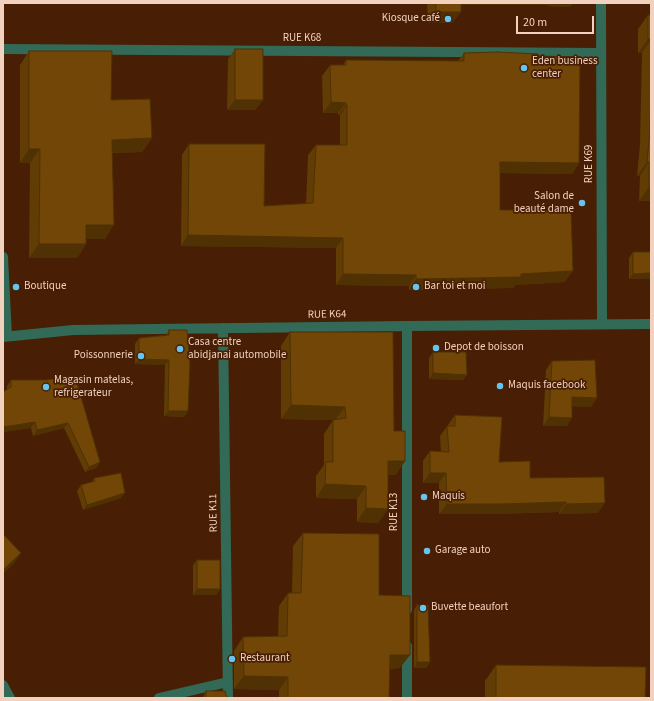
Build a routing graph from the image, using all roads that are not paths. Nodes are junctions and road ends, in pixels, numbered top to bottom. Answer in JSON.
{"nodes":[{"id":1,"x":601,"y":3,"type":"edge"},
{"id":2,"x":3,"y":50,"type":"edge"},
{"id":3,"x":601,"y":53,"type":"junction"},
{"id":4,"x":3,"y":257,"type":"edge"},
{"id":5,"x":602,"y":324,"type":"junction"},
{"id":6,"x":651,"y":324,"type":"edge"},
{"id":7,"x":407,"y":326,"type":"junction"},
{"id":8,"x":223,"y":328,"type":"junction"},
{"id":9,"x":5,"y":337,"type":"edge"},
{"id":10,"x":407,"y":621,"type":"edge"},
{"id":11,"x":407,"y":637,"type":"edge"},
{"id":12,"x":228,"y":682,"type":"junction"},
{"id":13,"x":3,"y":686,"type":"edge"},
{"id":14,"x":10,"y":698,"type":"edge"},
{"id":15,"x":159,"y":698,"type":"edge"},
{"id":16,"x":228,"y":698,"type":"edge"},
{"id":17,"x":407,"y":698,"type":"edge"}],
"edges":[{"from":1,"to":3,"type":"street","name":"RUE K69"},
{"from":2,"to":3,"type":"street","name":"RUE K68"},
{"from":3,"to":5,"type":"street","name":"RUE K69"},
{"from":4,"to":9,"type":"street"},
{"from":5,"to":6,"type":"street","name":"RUE K64"},
{"from":5,"to":7,"type":"street","name":"RUE K64"},
{"from":7,"to":8,"type":"street","name":"RUE K64"},
{"from":7,"to":10,"type":"street","name":"RUE K13"},
{"from":8,"to":9,"type":"street","name":"RUE K64"},
{"from":8,"to":12,"type":"street","name":"RUE K11"},
{"from":11,"to":17,"type":"street"},
{"from":12,"to":15,"type":"street"},
{"from":12,"to":16,"type":"street","name":"RUE K11"},
{"from":13,"to":14,"type":"street"}]}
